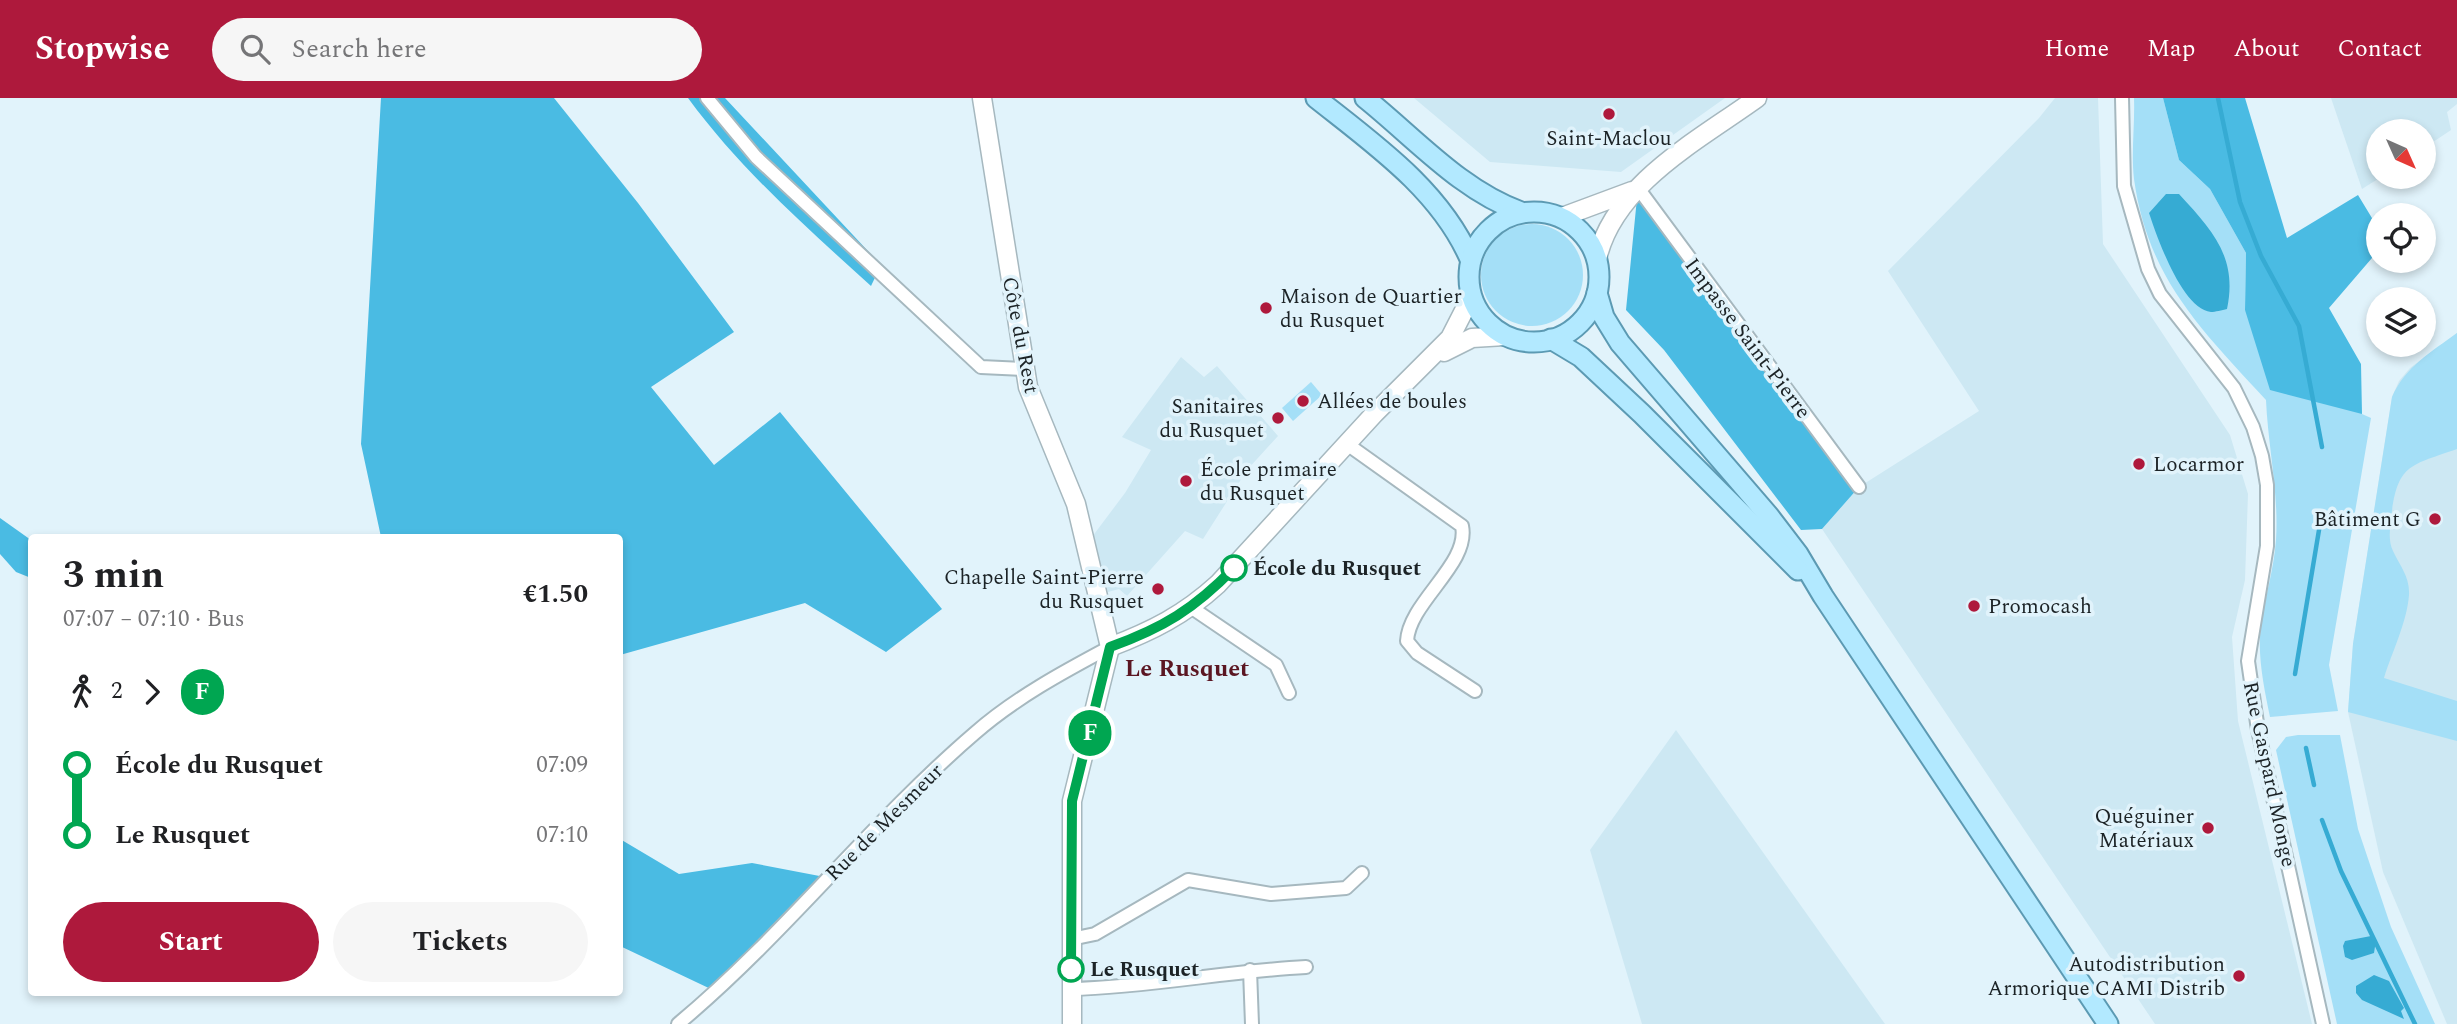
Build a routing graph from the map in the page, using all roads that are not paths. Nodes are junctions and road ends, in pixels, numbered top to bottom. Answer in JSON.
{"nodes":[{"id":1,"x":707,"y":98,"type":"edge"},
{"id":2,"x":982,"y":98,"type":"edge"},
{"id":3,"x":1317,"y":98,"type":"edge"},
{"id":4,"x":1365,"y":98,"type":"edge"},
{"id":5,"x":1757,"y":98,"type":"edge"},
{"id":6,"x":2122,"y":98,"type":"edge"},
{"id":7,"x":1638,"y":188,"type":"junction"},
{"id":8,"x":1521,"y":212,"type":"junction"},
{"id":9,"x":1562,"y":217,"type":"junction"},
{"id":10,"x":1471,"y":259,"type":"junction"},
{"id":11,"x":1597,"y":259,"type":"junction"},
{"id":12,"x":1597,"y":293,"type":"junction"},
{"id":13,"x":1471,"y":297,"type":"junction"},
{"id":14,"x":1505,"y":335,"type":"junction"},
{"id":15,"x":1551,"y":340,"type":"junction"},
{"id":16,"x":1432,"y":358,"type":"junction"},
{"id":17,"x":1024,"y":369,"type":"junction"},
{"id":18,"x":1347,"y":444,"type":"junction"},
{"id":19,"x":1859,"y":487,"type":"dead end"},
{"id":20,"x":1823,"y":596,"type":"junction"},
{"id":21,"x":1192,"y":608,"type":"junction"},
{"id":22,"x":1110,"y":647,"type":"junction"},
{"id":23,"x":1475,"y":691,"type":"dead end"},
{"id":24,"x":1289,"y":693,"type":"dead end"},
{"id":25,"x":1362,"y":873,"type":"dead end"},
{"id":26,"x":1071,"y":939,"type":"junction"},
{"id":27,"x":1306,"y":967,"type":"dead end"},
{"id":28,"x":1250,"y":970,"type":"junction"},
{"id":29,"x":1071,"y":989,"type":"junction"},
{"id":30,"x":680,"y":1023,"type":"edge"},
{"id":31,"x":1072,"y":1024,"type":"edge"},
{"id":32,"x":1252,"y":1024,"type":"edge"},
{"id":33,"x":2108,"y":1024,"type":"edge"},
{"id":34,"x":2323,"y":1024,"type":"edge"}],
"edges":[{"from":1,"to":17,"type":"street"},
{"from":2,"to":17,"type":"street","name":"Côte du Rest"},
{"from":3,"to":10,"type":"main road"},
{"from":4,"to":8,"type":"main road"},
{"from":5,"to":7,"type":"street"},
{"from":6,"to":34,"type":"street","name":"Rue Gaspard Monge"},
{"from":7,"to":9,"type":"street"},
{"from":7,"to":11,"type":"street"},
{"from":7,"to":19,"type":"street","name":"Impasse Saint-Pierre"},
{"from":8,"to":9,"type":"main road"},
{"from":8,"to":10,"type":"main road"},
{"from":9,"to":11,"type":"main road"},
{"from":10,"to":13,"type":"main road"},
{"from":11,"to":12,"type":"main road"},
{"from":12,"to":15,"type":"main road"},
{"from":12,"to":20,"type":"main road"},
{"from":13,"to":14,"type":"main road"},
{"from":13,"to":16,"type":"street"},
{"from":14,"to":15,"type":"main road"},
{"from":14,"to":16,"type":"street"},
{"from":15,"to":20,"type":"main road"},
{"from":16,"to":18,"type":"street"},
{"from":17,"to":22,"type":"street","name":"Côte du Rest"},
{"from":18,"to":21,"type":"street"},
{"from":18,"to":23,"type":"street"},
{"from":20,"to":33,"type":"main road"},
{"from":21,"to":22,"type":"street"},
{"from":21,"to":24,"type":"street"},
{"from":22,"to":26,"type":"street"},
{"from":22,"to":30,"type":"street","name":"Rue de Mesmeur"},
{"from":25,"to":26,"type":"street"},
{"from":26,"to":29,"type":"street"},
{"from":27,"to":28,"type":"street"},
{"from":28,"to":29,"type":"street"},
{"from":28,"to":32,"type":"street"},
{"from":29,"to":31,"type":"street"}]}
